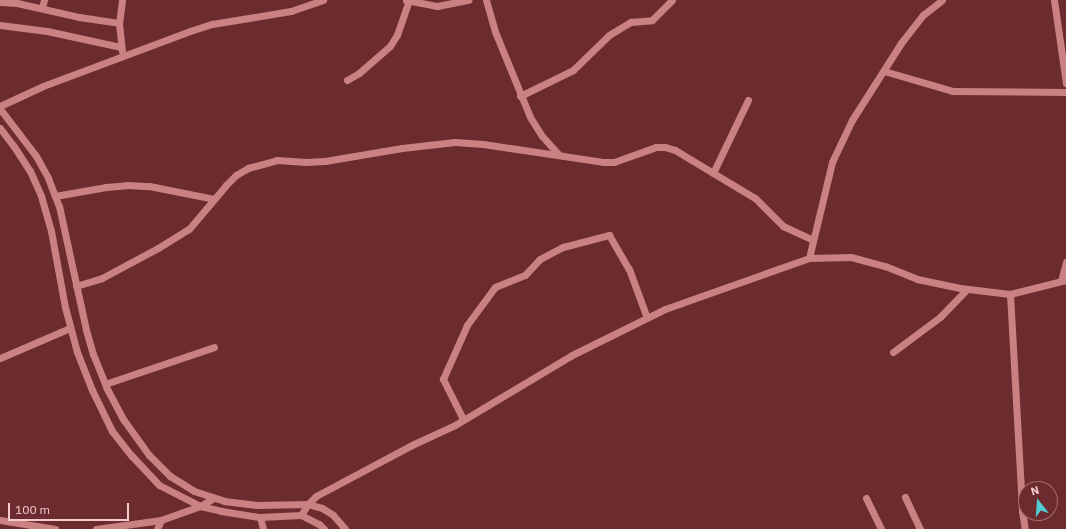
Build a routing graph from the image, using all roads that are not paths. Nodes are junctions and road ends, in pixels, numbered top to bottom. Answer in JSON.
{"nodes":[{"id":1,"x":44,"y":0,"type":"edge"},
{"id":2,"x":122,"y":0,"type":"edge"},
{"id":3,"x":323,"y":0,"type":"edge"},
{"id":4,"x":407,"y":0,"type":"edge"},
{"id":5,"x":468,"y":0,"type":"edge"},
{"id":6,"x":486,"y":0,"type":"edge"},
{"id":7,"x":672,"y":0,"type":"edge"},
{"id":8,"x":942,"y":0,"type":"edge"},
{"id":9,"x":1054,"y":0,"type":"edge"},
{"id":10,"x":0,"y":2,"type":"edge"},
{"id":11,"x":42,"y":8,"type":"junction"},
{"id":12,"x":119,"y":23,"type":"junction"},
{"id":13,"x":0,"y":25,"type":"edge"},
{"id":14,"x":121,"y":47,"type":"junction"},
{"id":15,"x":123,"y":55,"type":"junction"},
{"id":16,"x":884,"y":71,"type":"junction"},
{"id":17,"x":347,"y":80,"type":"dead end"},
{"id":18,"x":1066,"y":83,"type":"edge"},
{"id":19,"x":1066,"y":92,"type":"edge"},
{"id":20,"x":520,"y":96,"type":"junction"},
{"id":21,"x":748,"y":100,"type":"dead end"},
{"id":22,"x":0,"y":107,"type":"edge"},
{"id":23,"x":0,"y":128,"type":"edge"},
{"id":24,"x":559,"y":155,"type":"junction"},
{"id":25,"x":713,"y":173,"type":"junction"},
{"id":26,"x":55,"y":196,"type":"junction"},
{"id":27,"x":214,"y":199,"type":"junction"},
{"id":28,"x":813,"y":240,"type":"junction"},
{"id":29,"x":809,"y":258,"type":"junction"},
{"id":30,"x":1066,"y":262,"type":"edge"},
{"id":31,"x":1063,"y":281,"type":"edge"},
{"id":32,"x":76,"y":286,"type":"junction"},
{"id":33,"x":967,"y":289,"type":"junction"},
{"id":34,"x":1010,"y":294,"type":"junction"},
{"id":35,"x":647,"y":318,"type":"junction"},
{"id":36,"x":70,"y":328,"type":"junction"},
{"id":37,"x":214,"y":347,"type":"dead end"},
{"id":38,"x":893,"y":352,"type":"dead end"},
{"id":39,"x":0,"y":358,"type":"edge"},
{"id":40,"x":105,"y":384,"type":"junction"},
{"id":41,"x":463,"y":419,"type":"junction"},
{"id":42,"x":905,"y":497,"type":"dead end"},
{"id":43,"x":214,"y":498,"type":"junction"},
{"id":44,"x":866,"y":498,"type":"dead end"},
{"id":45,"x":308,"y":504,"type":"junction"},
{"id":46,"x":200,"y":506,"type":"junction"},
{"id":47,"x":301,"y":515,"type":"junction"},
{"id":48,"x":260,"y":517,"type":"junction"},
{"id":49,"x":0,"y":520,"type":"edge"},
{"id":50,"x":161,"y":520,"type":"junction"},
{"id":51,"x":55,"y":529,"type":"edge"},
{"id":52,"x":96,"y":529,"type":"edge"},
{"id":53,"x":157,"y":529,"type":"edge"},
{"id":54,"x":264,"y":529,"type":"edge"},
{"id":55,"x":324,"y":529,"type":"edge"},
{"id":56,"x":345,"y":529,"type":"edge"},
{"id":57,"x":881,"y":529,"type":"edge"},
{"id":58,"x":920,"y":529,"type":"edge"},
{"id":59,"x":1026,"y":529,"type":"edge"}],
"edges":[{"from":1,"to":11,"type":"street"},
{"from":2,"to":12,"type":"street"},
{"from":3,"to":15,"type":"street"},
{"from":4,"to":5,"type":"street"},
{"from":4,"to":17,"type":"street"},
{"from":6,"to":20,"type":"street"},
{"from":7,"to":20,"type":"street"},
{"from":8,"to":16,"type":"street"},
{"from":9,"to":18,"type":"street"},
{"from":10,"to":11,"type":"street"},
{"from":11,"to":12,"type":"street"},
{"from":12,"to":14,"type":"street"},
{"from":13,"to":14,"type":"street"},
{"from":14,"to":15,"type":"street"},
{"from":15,"to":22,"type":"street"},
{"from":16,"to":19,"type":"street"},
{"from":16,"to":28,"type":"street"},
{"from":20,"to":24,"type":"street"},
{"from":21,"to":25,"type":"street"},
{"from":22,"to":26,"type":"street"},
{"from":23,"to":36,"type":"street"},
{"from":24,"to":25,"type":"street"},
{"from":24,"to":27,"type":"street"},
{"from":25,"to":28,"type":"street"},
{"from":26,"to":27,"type":"street"},
{"from":26,"to":32,"type":"street"},
{"from":27,"to":32,"type":"street"},
{"from":28,"to":29,"type":"street"},
{"from":29,"to":33,"type":"street"},
{"from":29,"to":35,"type":"street"},
{"from":30,"to":31,"type":"street"},
{"from":31,"to":34,"type":"street"},
{"from":32,"to":40,"type":"street"},
{"from":33,"to":34,"type":"street"},
{"from":33,"to":38,"type":"street"},
{"from":34,"to":59,"type":"street"},
{"from":35,"to":41,"type":"street"},
{"from":35,"to":41,"type":"street"},
{"from":36,"to":39,"type":"street"},
{"from":36,"to":46,"type":"street"},
{"from":37,"to":40,"type":"street"},
{"from":40,"to":43,"type":"street"},
{"from":41,"to":45,"type":"street"},
{"from":42,"to":58,"type":"street"},
{"from":43,"to":45,"type":"street"},
{"from":43,"to":46,"type":"street"},
{"from":44,"to":57,"type":"street"},
{"from":45,"to":47,"type":"street"},
{"from":45,"to":56,"type":"street"},
{"from":46,"to":48,"type":"street"},
{"from":46,"to":50,"type":"street"},
{"from":47,"to":48,"type":"street"},
{"from":47,"to":55,"type":"street"},
{"from":48,"to":54,"type":"street"},
{"from":49,"to":51,"type":"street"},
{"from":50,"to":52,"type":"street"},
{"from":50,"to":53,"type":"street"}]}
